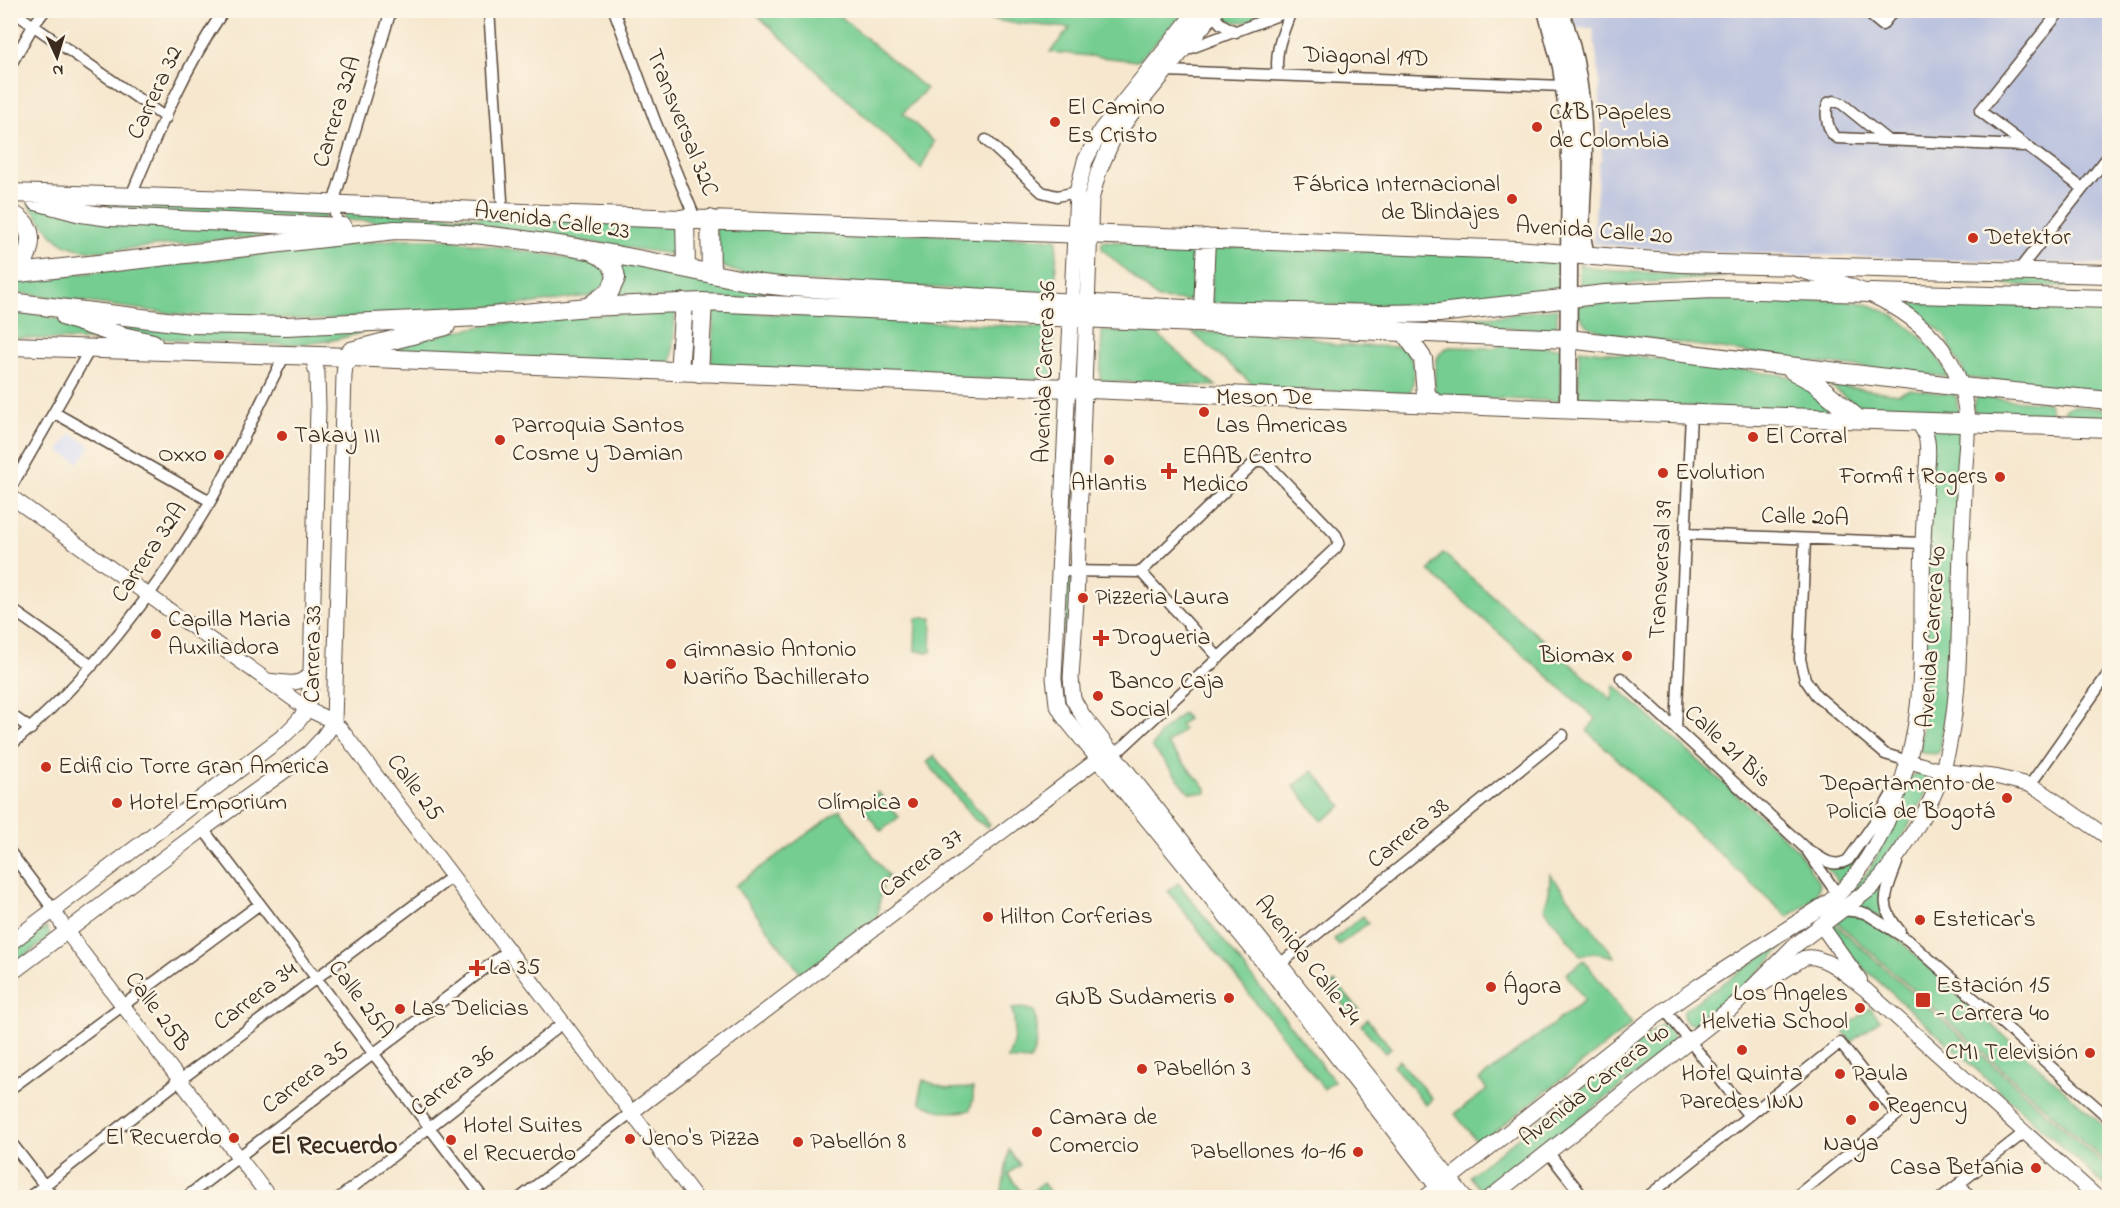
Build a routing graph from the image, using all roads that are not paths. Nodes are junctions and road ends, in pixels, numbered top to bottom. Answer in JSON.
{"nodes":[{"id":1,"x":11,"y":10,"type":"edge"},
{"id":2,"x":45,"y":10,"type":"edge"},
{"id":3,"x":224,"y":10,"type":"edge"},
{"id":4,"x":391,"y":10,"type":"edge"},
{"id":5,"x":489,"y":10,"type":"edge"},
{"id":6,"x":614,"y":10,"type":"edge"},
{"id":7,"x":1197,"y":10,"type":"edge"},
{"id":8,"x":1546,"y":10,"type":"edge"},
{"id":9,"x":1560,"y":10,"type":"edge"},
{"id":10,"x":1864,"y":10,"type":"edge"},
{"id":11,"x":1894,"y":10,"type":"edge"},
{"id":12,"x":2061,"y":10,"type":"edge"},
{"id":13,"x":1292,"y":11,"type":"edge"},
{"id":14,"x":1214,"y":13,"type":"edge"},
{"id":15,"x":33,"y":26,"type":"junction"},
{"id":16,"x":1236,"y":32,"type":"junction"},
{"id":17,"x":1183,"y":51,"type":"junction"},
{"id":18,"x":10,"y":66,"type":"edge"},
{"id":19,"x":1166,"y":71,"type":"junction"},
{"id":20,"x":1278,"y":75,"type":"junction"},
{"id":21,"x":1564,"y":86,"type":"junction"},
{"id":22,"x":166,"y":118,"type":"junction"},
{"id":23,"x":986,"y":140,"type":"dead end"},
{"id":24,"x":1887,"y":140,"type":"junction"},
{"id":25,"x":2024,"y":146,"type":"junction"},
{"id":26,"x":2109,"y":154,"type":"edge"},
{"id":27,"x":2082,"y":188,"type":"junction"},
{"id":28,"x":1077,"y":192,"type":"junction"},
{"id":29,"x":10,"y":194,"type":"edge"},
{"id":30,"x":131,"y":196,"type":"junction"},
{"id":31,"x":502,"y":200,"type":"dead end"},
{"id":32,"x":333,"y":204,"type":"junction"},
{"id":33,"x":10,"y":213,"type":"edge"},
{"id":34,"x":697,"y":218,"type":"junction"},
{"id":35,"x":338,"y":227,"type":"junction"},
{"id":36,"x":396,"y":230,"type":"junction"},
{"id":37,"x":1082,"y":234,"type":"junction"},
{"id":38,"x":1206,"y":238,"type":"junction"},
{"id":39,"x":588,"y":250,"type":"junction"},
{"id":40,"x":1578,"y":255,"type":"junction"},
{"id":41,"x":1786,"y":266,"type":"junction"},
{"id":42,"x":686,"y":268,"type":"junction"},
{"id":43,"x":1925,"y":269,"type":"junction"},
{"id":44,"x":2018,"y":271,"type":"junction"},
{"id":45,"x":14,"y":274,"type":"edge"},
{"id":46,"x":711,"y":274,"type":"junction"},
{"id":47,"x":2109,"y":274,"type":"edge"},
{"id":48,"x":1714,"y":289,"type":"junction"},
{"id":49,"x":1864,"y":293,"type":"junction"},
{"id":50,"x":1944,"y":295,"type":"junction"},
{"id":51,"x":1569,"y":298,"type":"junction"},
{"id":52,"x":2109,"y":299,"type":"edge"},
{"id":53,"x":684,"y":302,"type":"junction"},
{"id":54,"x":703,"y":302,"type":"junction"},
{"id":55,"x":18,"y":303,"type":"edge"},
{"id":56,"x":588,"y":307,"type":"junction"},
{"id":57,"x":1203,"y":310,"type":"junction"},
{"id":58,"x":1079,"y":312,"type":"junction"},
{"id":59,"x":480,"y":317,"type":"junction"},
{"id":60,"x":1405,"y":333,"type":"junction"},
{"id":61,"x":1569,"y":339,"type":"junction"},
{"id":62,"x":10,"y":346,"type":"edge"},
{"id":63,"x":90,"y":349,"type":"junction"},
{"id":64,"x":191,"y":351,"type":"junction"},
{"id":65,"x":285,"y":355,"type":"junction"},
{"id":66,"x":314,"y":356,"type":"junction"},
{"id":67,"x":351,"y":357,"type":"junction"},
{"id":68,"x":1778,"y":365,"type":"junction"},
{"id":69,"x":679,"y":372,"type":"junction"},
{"id":70,"x":699,"y":373,"type":"junction"},
{"id":71,"x":1961,"y":387,"type":"junction"},
{"id":72,"x":1076,"y":388,"type":"junction"},
{"id":73,"x":2059,"y":396,"type":"junction"},
{"id":74,"x":2109,"y":401,"type":"edge"},
{"id":75,"x":1436,"y":404,"type":"junction"},
{"id":76,"x":318,"y":408,"type":"junction"},
{"id":77,"x":343,"y":409,"type":"junction"},
{"id":78,"x":1568,"y":409,"type":"junction"},
{"id":79,"x":55,"y":413,"type":"junction"},
{"id":80,"x":1691,"y":414,"type":"junction"},
{"id":81,"x":1858,"y":419,"type":"junction"},
{"id":82,"x":1917,"y":421,"type":"junction"},
{"id":83,"x":1967,"y":423,"type":"junction"},
{"id":84,"x":2059,"y":426,"type":"junction"},
{"id":85,"x":2109,"y":428,"type":"edge"},
{"id":86,"x":10,"y":489,"type":"edge"},
{"id":87,"x":10,"y":496,"type":"edge"},
{"id":88,"x":210,"y":501,"type":"junction"},
{"id":89,"x":1685,"y":534,"type":"junction"},
{"id":90,"x":1805,"y":538,"type":"junction"},
{"id":91,"x":1923,"y":543,"type":"junction"},
{"id":92,"x":1060,"y":571,"type":"junction"},
{"id":93,"x":1077,"y":571,"type":"junction"},
{"id":94,"x":1142,"y":572,"type":"junction"},
{"id":95,"x":148,"y":595,"type":"junction"},
{"id":96,"x":10,"y":608,"type":"edge"},
{"id":97,"x":1219,"y":658,"type":"junction"},
{"id":98,"x":336,"y":661,"type":"junction"},
{"id":99,"x":92,"y":666,"type":"junction"},
{"id":100,"x":311,"y":667,"type":"junction"},
{"id":101,"x":2109,"y":671,"type":"edge"},
{"id":102,"x":1621,"y":678,"type":"dead end"},
{"id":103,"x":267,"y":680,"type":"junction"},
{"id":104,"x":307,"y":709,"type":"junction"},
{"id":105,"x":10,"y":714,"type":"edge"},
{"id":106,"x":334,"y":722,"type":"junction"},
{"id":107,"x":1676,"y":728,"type":"junction"},
{"id":108,"x":31,"y":729,"type":"junction"},
{"id":109,"x":1563,"y":735,"type":"dead end"},
{"id":110,"x":10,"y":746,"type":"edge"},
{"id":111,"x":1106,"y":757,"type":"junction"},
{"id":112,"x":1906,"y":767,"type":"junction"},
{"id":113,"x":1942,"y":771,"type":"junction"},
{"id":114,"x":2030,"y":785,"type":"junction"},
{"id":115,"x":203,"y":829,"type":"junction"},
{"id":116,"x":2109,"y":839,"type":"edge"},
{"id":117,"x":1804,"y":846,"type":"junction"},
{"id":118,"x":1902,"y":847,"type":"junction"},
{"id":119,"x":10,"y":852,"type":"edge"},
{"id":120,"x":453,"y":876,"type":"junction"},
{"id":121,"x":1839,"y":895,"type":"junction"},
{"id":122,"x":260,"y":904,"type":"junction"},
{"id":123,"x":53,"y":909,"type":"junction"},
{"id":124,"x":1842,"y":910,"type":"junction"},
{"id":125,"x":1821,"y":926,"type":"junction"},
{"id":126,"x":66,"y":931,"type":"junction"},
{"id":127,"x":1908,"y":940,"type":"junction"},
{"id":128,"x":10,"y":943,"type":"edge"},
{"id":129,"x":509,"y":950,"type":"junction"},
{"id":130,"x":1280,"y":964,"type":"junction"},
{"id":131,"x":10,"y":974,"type":"edge"},
{"id":132,"x":316,"y":978,"type":"junction"},
{"id":133,"x":1866,"y":990,"type":"junction"},
{"id":134,"x":1745,"y":995,"type":"junction"},
{"id":135,"x":123,"y":1006,"type":"junction"},
{"id":136,"x":1665,"y":1010,"type":"junction"},
{"id":137,"x":564,"y":1022,"type":"junction"},
{"id":138,"x":1689,"y":1041,"type":"junction"},
{"id":139,"x":374,"y":1054,"type":"junction"},
{"id":140,"x":180,"y":1080,"type":"junction"},
{"id":141,"x":10,"y":1089,"type":"edge"},
{"id":142,"x":632,"y":1112,"type":"junction"},
{"id":143,"x":1749,"y":1116,"type":"junction"},
{"id":144,"x":2109,"y":1119,"type":"edge"},
{"id":145,"x":429,"y":1127,"type":"junction"},
{"id":146,"x":2025,"y":1132,"type":"junction"},
{"id":147,"x":10,"y":1141,"type":"edge"},
{"id":148,"x":1548,"y":1152,"type":"junction"},
{"id":149,"x":239,"y":1157,"type":"junction"},
{"id":150,"x":1960,"y":1183,"type":"junction"},
{"id":151,"x":45,"y":1185,"type":"junction"},
{"id":152,"x":1445,"y":1187,"type":"edge"},
{"id":153,"x":1801,"y":1195,"type":"edge"},
{"id":154,"x":28,"y":1197,"type":"edge"},
{"id":155,"x":54,"y":1197,"type":"edge"},
{"id":156,"x":185,"y":1197,"type":"edge"},
{"id":157,"x":270,"y":1197,"type":"edge"},
{"id":158,"x":339,"y":1197,"type":"edge"},
{"id":159,"x":483,"y":1197,"type":"edge"},
{"id":160,"x":520,"y":1197,"type":"edge"},
{"id":161,"x":696,"y":1197,"type":"edge"},
{"id":162,"x":1425,"y":1197,"type":"edge"},
{"id":163,"x":1465,"y":1197,"type":"edge"},
{"id":164,"x":1490,"y":1197,"type":"edge"},
{"id":165,"x":1584,"y":1197,"type":"edge"},
{"id":166,"x":1646,"y":1197,"type":"edge"},
{"id":167,"x":1941,"y":1197,"type":"edge"},
{"id":168,"x":1971,"y":1197,"type":"edge"},
{"id":169,"x":2098,"y":1197,"type":"edge"}],
"edges":[{"from":1,"to":15,"type":"street"},
{"from":2,"to":15,"type":"street"},
{"from":3,"to":22,"type":"street","name":"Carrera 32"},
{"from":4,"to":32,"type":"street","name":"Carrera 32A"},
{"from":5,"to":31,"type":"street"},
{"from":6,"to":34,"type":"street","name":"Transversal 32C"},
{"from":7,"to":28,"type":"main road","name":"Avenida Carrera 36"},
{"from":8,"to":21,"type":"main road"},
{"from":9,"to":40,"type":"main road"},
{"from":10,"to":11,"type":"street"},
{"from":12,"to":25,"type":"street"},
{"from":13,"to":16,"type":"street"},
{"from":13,"to":20,"type":"street"},
{"from":14,"to":16,"type":"street"},
{"from":14,"to":17,"type":"main road","name":"Avenida Carrera 36"},
{"from":15,"to":18,"type":"street"},
{"from":15,"to":22,"type":"street"},
{"from":16,"to":17,"type":"street"},
{"from":17,"to":19,"type":"main road","name":"Avenida Carrera 36"},
{"from":19,"to":20,"type":"street","name":"Diagonal 19D"},
{"from":19,"to":37,"type":"main road","name":"Avenida Carrera 36"},
{"from":20,"to":21,"type":"street","name":"Diagonal 19D"},
{"from":21,"to":40,"type":"main road"},
{"from":22,"to":30,"type":"street","name":"Carrera 32"},
{"from":23,"to":28,"type":"street"},
{"from":24,"to":24,"type":"street"},
{"from":24,"to":25,"type":"street"},
{"from":25,"to":27,"type":"street"},
{"from":26,"to":27,"type":"street"},
{"from":27,"to":44,"type":"street"},
{"from":28,"to":37,"type":"main road","name":"Avenida Carrera 36"},
{"from":29,"to":30,"type":"highway","name":"Avenida Calle 23"},
{"from":29,"to":35,"type":"highway"},
{"from":30,"to":32,"type":"highway","name":"Avenida Calle 23"},
{"from":32,"to":34,"type":"highway","name":"Avenida Calle 23"},
{"from":32,"to":35,"type":"street","name":"Carrera 32A"},
{"from":33,"to":45,"type":"highway"},
{"from":34,"to":37,"type":"highway","name":"Avenida Calle 23"},
{"from":34,"to":42,"type":"highway"},
{"from":34,"to":46,"type":"highway"},
{"from":35,"to":36,"type":"highway"},
{"from":36,"to":39,"type":"highway","name":"Avenida Calle 23"},
{"from":36,"to":45,"type":"highway","name":"Avenida Calle 23"},
{"from":37,"to":38,"type":"highway","name":"Avenida Calle 20"},
{"from":37,"to":58,"type":"main road","name":"Avenida Carrera 36"},
{"from":38,"to":40,"type":"highway","name":"Avenida Calle 20"},
{"from":38,"to":57,"type":"highway"},
{"from":39,"to":42,"type":"highway","name":"Avenida Calle 23"},
{"from":39,"to":56,"type":"highway"},
{"from":40,"to":41,"type":"highway","name":"Avenida Calle 20"},
{"from":40,"to":51,"type":"main road"},
{"from":41,"to":43,"type":"highway","name":"Avenida Calle 20"},
{"from":41,"to":48,"type":"highway"},
{"from":41,"to":49,"type":"main road","name":"Avenida Carrera 40"},
{"from":42,"to":46,"type":"highway","name":"Avenida Calle 23"},
{"from":43,"to":44,"type":"highway","name":"Avenida Calle 20"},
{"from":43,"to":50,"type":"highway"},
{"from":44,"to":47,"type":"highway","name":"Avenida Calle 20"},
{"from":46,"to":58,"type":"highway","name":"Avenida Calle 23"},
{"from":48,"to":49,"type":"highway"},
{"from":48,"to":51,"type":"highway"},
{"from":49,"to":50,"type":"highway"},
{"from":49,"to":71,"type":"main road","name":"Avenida Carrera 40"},
{"from":50,"to":52,"type":"highway"},
{"from":51,"to":57,"type":"highway"},
{"from":51,"to":61,"type":"main road"},
{"from":53,"to":54,"type":"highway"},
{"from":53,"to":56,"type":"highway"},
{"from":53,"to":69,"type":"highway"},
{"from":54,"to":58,"type":"highway"},
{"from":54,"to":70,"type":"highway"},
{"from":55,"to":59,"type":"highway"},
{"from":55,"to":64,"type":"highway"},
{"from":56,"to":59,"type":"highway"},
{"from":57,"to":58,"type":"highway"},
{"from":58,"to":60,"type":"highway"},
{"from":58,"to":72,"type":"main road","name":"Avenida Carrera 36"},
{"from":59,"to":66,"type":"highway"},
{"from":60,"to":61,"type":"highway"},
{"from":60,"to":75,"type":"highway"},
{"from":61,"to":68,"type":"highway"},
{"from":61,"to":78,"type":"main road"},
{"from":62,"to":63,"type":"highway"},
{"from":63,"to":64,"type":"highway"},
{"from":63,"to":79,"type":"street"},
{"from":64,"to":65,"type":"highway"},
{"from":65,"to":66,"type":"highway"},
{"from":65,"to":88,"type":"street","name":"Carrera 32A"},
{"from":66,"to":67,"type":"highway"},
{"from":66,"to":76,"type":"main road","name":"Carrera 33"},
{"from":67,"to":69,"type":"highway"},
{"from":67,"to":77,"type":"main road","name":"Carrera 33"},
{"from":68,"to":71,"type":"highway"},
{"from":68,"to":81,"type":"highway"},
{"from":69,"to":70,"type":"highway"},
{"from":70,"to":72,"type":"highway"},
{"from":71,"to":73,"type":"highway"},
{"from":71,"to":83,"type":"main road","name":"Avenida Carrera 40"},
{"from":72,"to":75,"type":"highway"},
{"from":72,"to":92,"type":"main road","name":"Avenida Carrera 36"},
{"from":72,"to":93,"type":"main road","name":"Avenida Carrera 36"},
{"from":73,"to":74,"type":"highway"},
{"from":73,"to":84,"type":"highway"},
{"from":75,"to":78,"type":"highway"},
{"from":76,"to":77,"type":"main road"},
{"from":76,"to":100,"type":"main road","name":"Carrera 33"},
{"from":77,"to":98,"type":"main road","name":"Carrera 33"},
{"from":78,"to":80,"type":"highway"},
{"from":79,"to":86,"type":"street"},
{"from":79,"to":88,"type":"street"},
{"from":80,"to":81,"type":"highway"},
{"from":80,"to":89,"type":"street","name":"Transversal 39"},
{"from":81,"to":82,"type":"highway"},
{"from":82,"to":83,"type":"highway"},
{"from":82,"to":91,"type":"main road","name":"Avenida Carrera 40"},
{"from":83,"to":84,"type":"highway"},
{"from":83,"to":113,"type":"main road","name":"Avenida Carrera 40"},
{"from":84,"to":85,"type":"highway"},
{"from":87,"to":95,"type":"street","name":"Calle 25"},
{"from":88,"to":95,"type":"street","name":"Carrera 32A"},
{"from":89,"to":90,"type":"street","name":"Calle 20A"},
{"from":89,"to":107,"type":"street","name":"Transversal 39"},
{"from":90,"to":91,"type":"street","name":"Calle 20A"},
{"from":90,"to":112,"type":"street"},
{"from":91,"to":112,"type":"main road","name":"Avenida Carrera 40"},
{"from":92,"to":93,"type":"street"},
{"from":92,"to":111,"type":"main road","name":"Avenida Carrera 36"},
{"from":93,"to":94,"type":"street"},
{"from":93,"to":111,"type":"main road","name":"Avenida Carrera 36"},
{"from":94,"to":97,"type":"street"},
{"from":94,"to":97,"type":"street","name":"Carrera 37"},
{"from":95,"to":99,"type":"street","name":"Carrera 32A"},
{"from":95,"to":103,"type":"street","name":"Calle 25"},
{"from":96,"to":99,"type":"street"},
{"from":97,"to":111,"type":"street","name":"Carrera 37"},
{"from":98,"to":100,"type":"main road"},
{"from":98,"to":106,"type":"main road","name":"Carrera 33"},
{"from":99,"to":108,"type":"street","name":"Carrera 32A"},
{"from":100,"to":103,"type":"street"},
{"from":100,"to":104,"type":"main road","name":"Carrera 33"},
{"from":101,"to":114,"type":"street"},
{"from":102,"to":107,"type":"street","name":"Calle 21 Bis"},
{"from":103,"to":104,"type":"street","name":"Calle 25"},
{"from":104,"to":106,"type":"street","name":"Calle 25"},
{"from":104,"to":123,"type":"main road","name":"Carrera 33"},
{"from":105,"to":108,"type":"street"},
{"from":106,"to":115,"type":"main road","name":"Carrera 33"},
{"from":106,"to":120,"type":"street","name":"Calle 25"},
{"from":107,"to":117,"type":"street","name":"Calle 21 Bis"},
{"from":108,"to":110,"type":"street","name":"Carrera 32A"},
{"from":109,"to":130,"type":"street","name":"Carrera 38"},
{"from":111,"to":130,"type":"main road","name":"Avenida Calle 24"},
{"from":111,"to":142,"type":"street","name":"Carrera 37"},
{"from":111,"to":152,"type":"main road","name":"Avenida Calle 24"},
{"from":112,"to":113,"type":"street"},
{"from":112,"to":117,"type":"street","name":"Calle 21 Bis"},
{"from":112,"to":121,"type":"main road","name":"Avenida Carrera 40"},
{"from":113,"to":114,"type":"street"},
{"from":113,"to":118,"type":"main road","name":"Avenida Carrera 40"},
{"from":114,"to":116,"type":"street"},
{"from":115,"to":122,"type":"street","name":"Calle 25A"},
{"from":115,"to":126,"type":"main road","name":"Carrera 33"},
{"from":117,"to":121,"type":"street","name":"Calle 21 Bis"},
{"from":118,"to":124,"type":"main road","name":"Avenida Carrera 40"},
{"from":118,"to":127,"type":"street"},
{"from":119,"to":123,"type":"street","name":"Calle 25B"},
{"from":120,"to":129,"type":"street","name":"Calle 25"},
{"from":120,"to":132,"type":"street","name":"Carrera 34"},
{"from":121,"to":136,"type":"main road","name":"Avenida Carrera 40"},
{"from":122,"to":132,"type":"street","name":"Calle 25A"},
{"from":122,"to":135,"type":"street"},
{"from":123,"to":126,"type":"street","name":"Calle 25B"},
{"from":123,"to":128,"type":"main road","name":"Carrera 33"},
{"from":124,"to":125,"type":"main road","name":"Avenida Carrera 40"},
{"from":124,"to":127,"type":"street"},
{"from":125,"to":133,"type":"street"},
{"from":125,"to":134,"type":"main road","name":"Avenida Carrera 40"},
{"from":126,"to":131,"type":"main road","name":"Carrera 33"},
{"from":126,"to":135,"type":"street","name":"Calle 25B"},
{"from":127,"to":144,"type":"street"},
{"from":129,"to":137,"type":"street","name":"Calle 25"},
{"from":129,"to":139,"type":"street","name":"Carrera 35"},
{"from":130,"to":152,"type":"main road","name":"Avenida Calle 24"},
{"from":132,"to":139,"type":"street","name":"Calle 25A"},
{"from":132,"to":140,"type":"street","name":"Carrera 34"},
{"from":133,"to":134,"type":"street"},
{"from":133,"to":146,"type":"street"},
{"from":134,"to":138,"type":"main road","name":"Avenida Carrera 40"},
{"from":135,"to":140,"type":"street","name":"Calle 25B"},
{"from":135,"to":141,"type":"street"},
{"from":136,"to":138,"type":"street"},
{"from":136,"to":152,"type":"main road","name":"Avenida Carrera 40"},
{"from":137,"to":142,"type":"street","name":"Calle 25"},
{"from":137,"to":145,"type":"street","name":"Carrera 36"},
{"from":138,"to":143,"type":"street"},
{"from":138,"to":148,"type":"main road","name":"Avenida Carrera 40"},
{"from":139,"to":145,"type":"street","name":"Calle 25A"},
{"from":139,"to":149,"type":"street","name":"Carrera 35"},
{"from":140,"to":149,"type":"street","name":"Calle 25B"},
{"from":140,"to":151,"type":"street","name":"Carrera 34"},
{"from":142,"to":160,"type":"street","name":"Carrera 37"},
{"from":142,"to":161,"type":"street","name":"Calle 25"},
{"from":143,"to":153,"type":"street"},
{"from":143,"to":166,"type":"street"},
{"from":145,"to":158,"type":"street","name":"Carrera 36"},
{"from":145,"to":159,"type":"street","name":"Calle 25A"},
{"from":146,"to":150,"type":"street"},
{"from":146,"to":169,"type":"street"},
{"from":147,"to":151,"type":"street"},
{"from":148,"to":164,"type":"main road","name":"Avenida Carrera 40"},
{"from":148,"to":165,"type":"street"},
{"from":149,"to":156,"type":"street","name":"Carrera 35"},
{"from":149,"to":157,"type":"street","name":"Calle 25B"},
{"from":150,"to":167,"type":"street"},
{"from":150,"to":168,"type":"street"},
{"from":151,"to":154,"type":"street","name":"Carrera 34"},
{"from":151,"to":155,"type":"street"},
{"from":152,"to":162,"type":"main road","name":"Avenida Carrera 40"},
{"from":152,"to":163,"type":"main road","name":"Avenida Calle 24"}]}
